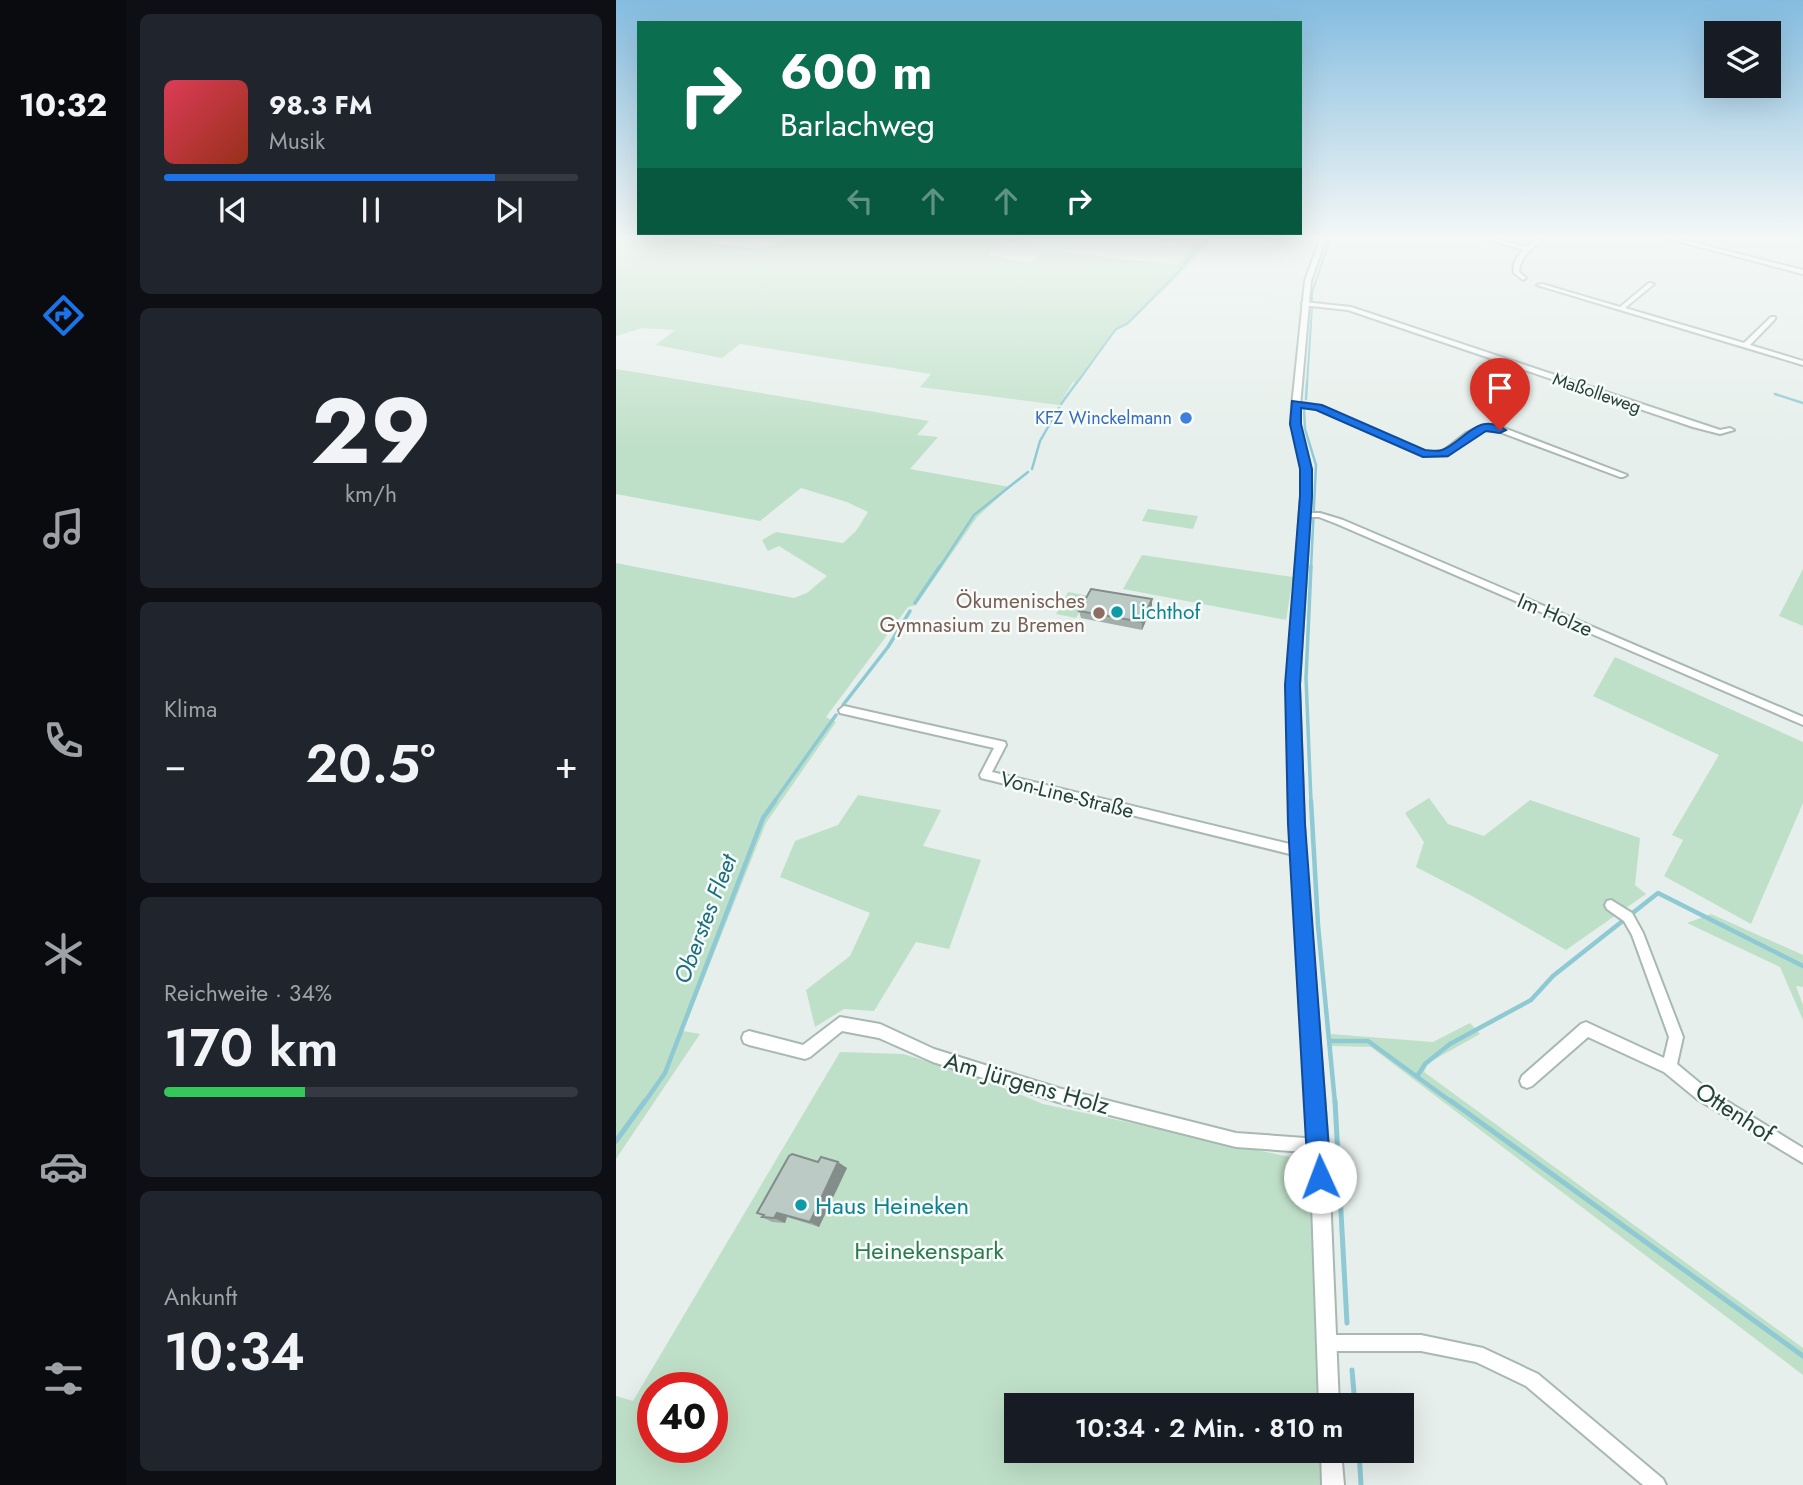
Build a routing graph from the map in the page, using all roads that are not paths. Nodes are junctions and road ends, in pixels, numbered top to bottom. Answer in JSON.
{"nodes":[{"id":1,"x":1304,"y":308,"type":"edge"},
{"id":2,"x":1343,"y":308,"type":"edge"},
{"id":3,"x":1622,"y":309,"type":"edge"},
{"id":4,"x":1773,"y":318,"type":"dead end"},
{"id":5,"x":1745,"y":346,"type":"junction"},
{"id":6,"x":1803,"y":363,"type":"edge"},
{"id":7,"x":1296,"y":404,"type":"junction"},
{"id":8,"x":1730,"y":430,"type":"dead end"},
{"id":9,"x":1623,"y":475,"type":"dead end"},
{"id":10,"x":1313,"y":515,"type":"junction"},
{"id":11,"x":844,"y":710,"type":"dead end"},
{"id":12,"x":1803,"y":721,"type":"edge"},
{"id":13,"x":1298,"y":851,"type":"junction"},
{"id":14,"x":1611,"y":905,"type":"dead end"},
{"id":15,"x":749,"y":1038,"type":"dead end"},
{"id":16,"x":1669,"y":1067,"type":"junction"},
{"id":17,"x":1527,"y":1081,"type":"dead end"},
{"id":18,"x":1319,"y":1146,"type":"junction"},
{"id":19,"x":1803,"y":1156,"type":"edge"},
{"id":20,"x":1325,"y":1343,"type":"junction"},
{"id":21,"x":1328,"y":1393,"type":"edge"},
{"id":22,"x":1332,"y":1463,"type":"edge"},
{"id":23,"x":1333,"y":1485,"type":"edge"},
{"id":24,"x":1657,"y":1485,"type":"edge"}],
"edges":[{"from":1,"to":7,"type":"street"},
{"from":2,"to":8,"type":"street","name":"Maßolleweg"},
{"from":3,"to":5,"type":"street"},
{"from":4,"to":5,"type":"street"},
{"from":5,"to":6,"type":"street"},
{"from":7,"to":9,"type":"street"},
{"from":7,"to":10,"type":"street"},
{"from":10,"to":12,"type":"street","name":"Im Holze"},
{"from":10,"to":13,"type":"street"},
{"from":11,"to":13,"type":"street","name":"Von-Line-Straße"},
{"from":13,"to":18,"type":"street"},
{"from":14,"to":16,"type":"street"},
{"from":15,"to":18,"type":"street","name":"Am Jürgens Holz"},
{"from":16,"to":17,"type":"street","name":"Ottenhof"},
{"from":16,"to":19,"type":"street","name":"Ottenhof"},
{"from":18,"to":20,"type":"street"},
{"from":20,"to":21,"type":"street"},
{"from":20,"to":24,"type":"street"},
{"from":22,"to":23,"type":"street"}]}
